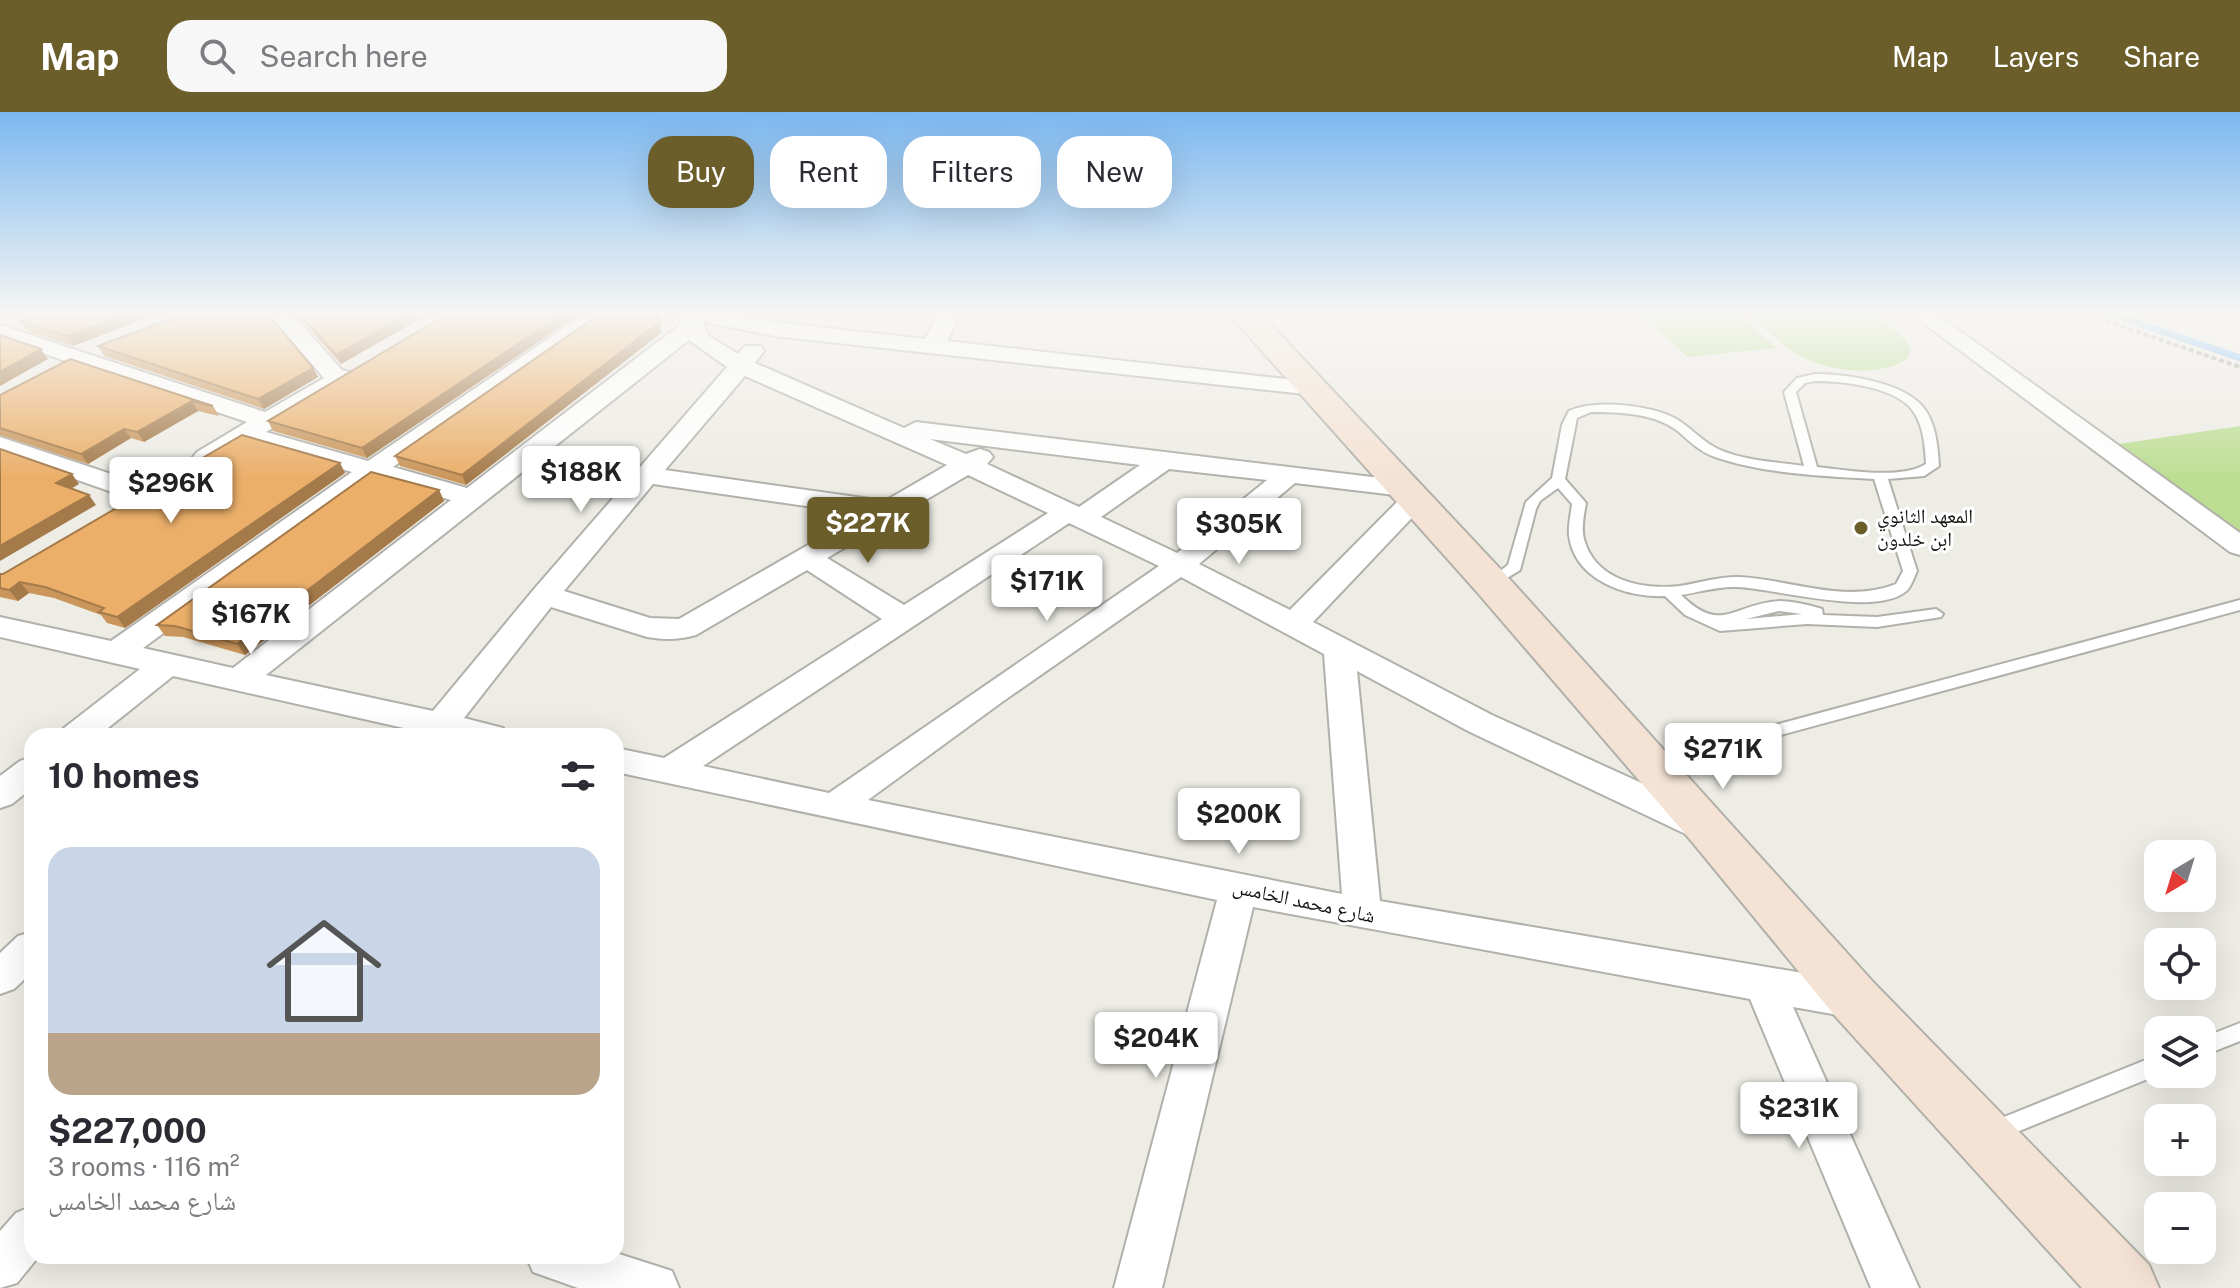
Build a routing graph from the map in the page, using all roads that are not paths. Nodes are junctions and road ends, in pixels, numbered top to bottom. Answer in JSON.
{"nodes":[{"id":1,"x":55,"y":368,"type":"edge"},
{"id":2,"x":109,"y":368,"type":"edge"},
{"id":3,"x":327,"y":368,"type":"edge"},
{"id":4,"x":358,"y":368,"type":"edge"},
{"id":5,"x":521,"y":368,"type":"edge"},
{"id":6,"x":630,"y":368,"type":"edge"},
{"id":7,"x":738,"y":368,"type":"edge"},
{"id":8,"x":747,"y":368,"type":"edge"},
{"id":9,"x":1122,"y":368,"type":"edge"},
{"id":10,"x":1297,"y":368,"type":"edge"},
{"id":11,"x":1996,"y":368,"type":"edge"},
{"id":12,"x":51,"y":370,"type":"edge"},
{"id":13,"x":338,"y":380,"type":"junction"},
{"id":14,"x":1314,"y":388,"type":"junction"},
{"id":15,"x":876,"y":423,"type":"junction"},
{"id":16,"x":256,"y":427,"type":"junction"},
{"id":17,"x":1003,"y":442,"type":"junction"},
{"id":18,"x":0,"y":445,"type":"edge"},
{"id":19,"x":1163,"y":461,"type":"junction"},
{"id":20,"x":969,"y":465,"type":"junction"},
{"id":21,"x":1811,"y":468,"type":"junction"},
{"id":22,"x":373,"y":469,"type":"junction"},
{"id":23,"x":649,"y":476,"type":"junction"},
{"id":24,"x":1288,"y":476,"type":"junction"},
{"id":25,"x":1880,"y":476,"type":"junction"},
{"id":26,"x":1559,"y":481,"type":"junction"},
{"id":27,"x":144,"y":494,"type":"junction"},
{"id":28,"x":1410,"y":494,"type":"junction"},
{"id":29,"x":472,"y":498,"type":"junction"},
{"id":30,"x":118,"y":509,"type":"edge"},
{"id":31,"x":888,"y":509,"type":"junction"},
{"id":32,"x":1074,"y":515,"type":"junction"},
{"id":33,"x":2240,"y":546,"type":"edge"},
{"id":34,"x":805,"y":556,"type":"junction"},
{"id":35,"x":1180,"y":565,"type":"junction"},
{"id":36,"x":1491,"y":583,"type":"junction"},
{"id":37,"x":1670,"y":592,"type":"junction"},
{"id":38,"x":545,"y":595,"type":"junction"},
{"id":39,"x":2240,"y":605,"type":"edge"},
{"id":40,"x":1936,"y":614,"type":"dead end"},
{"id":41,"x":901,"y":617,"type":"junction"},
{"id":42,"x":1293,"y":625,"type":"junction"},
{"id":43,"x":0,"y":627,"type":"edge"},
{"id":44,"x":1339,"y":649,"type":"junction"},
{"id":45,"x":115,"y":653,"type":"junction"},
{"id":46,"x":166,"y":665,"type":"junction"},
{"id":47,"x":237,"y":681,"type":"junction"},
{"id":48,"x":86,"y":728,"type":"edge"},
{"id":49,"x":423,"y":728,"type":"edge"},
{"id":50,"x":437,"y":728,"type":"edge"},
{"id":51,"x":624,"y":761,"type":"edge"},
{"id":52,"x":1651,"y":764,"type":"junction"},
{"id":53,"x":671,"y":770,"type":"junction"},
{"id":54,"x":24,"y":776,"type":"edge"},
{"id":55,"x":0,"y":795,"type":"edge"},
{"id":56,"x":834,"y":807,"type":"junction"},
{"id":57,"x":1710,"y":830,"type":"junction"},
{"id":58,"x":1239,"y":887,"type":"junction"},
{"id":59,"x":1362,"y":914,"type":"junction"},
{"id":60,"x":24,"y":955,"type":"edge"},
{"id":61,"x":0,"y":977,"type":"edge"},
{"id":62,"x":1764,"y":985,"type":"junction"},
{"id":63,"x":1855,"y":1000,"type":"junction"},
{"id":64,"x":2240,"y":1032,"type":"edge"},
{"id":65,"x":2216,"y":1041,"type":"edge"},
{"id":66,"x":2144,"y":1071,"type":"edge"},
{"id":67,"x":1983,"y":1135,"type":"junction"},
{"id":68,"x":24,"y":1238,"type":"edge"},
{"id":69,"x":576,"y":1264,"type":"edge"},
{"id":70,"x":0,"y":1266,"type":"edge"},
{"id":71,"x":655,"y":1288,"type":"edge"},
{"id":72,"x":1138,"y":1288,"type":"edge"},
{"id":73,"x":1895,"y":1288,"type":"edge"},
{"id":74,"x":2126,"y":1288,"type":"edge"}],
"edges":[{"from":1,"to":12,"type":"street"},
{"from":2,"to":16,"type":"street"},
{"from":3,"to":13,"type":"street"},
{"from":4,"to":13,"type":"street"},
{"from":5,"to":22,"type":"street"},
{"from":6,"to":29,"type":"street"},
{"from":7,"to":23,"type":"street"},
{"from":8,"to":15,"type":"street"},
{"from":9,"to":14,"type":"street"},
{"from":10,"to":14,"type":"street"},
{"from":11,"to":33,"type":"street"},
{"from":13,"to":16,"type":"street"},
{"from":14,"to":28,"type":"street"},
{"from":15,"to":17,"type":"street"},
{"from":15,"to":20,"type":"street"},
{"from":16,"to":22,"type":"street"},
{"from":16,"to":27,"type":"street"},
{"from":17,"to":19,"type":"street"},
{"from":17,"to":20,"type":"street"},
{"from":18,"to":27,"type":"street"},
{"from":19,"to":24,"type":"street"},
{"from":19,"to":32,"type":"street"},
{"from":20,"to":31,"type":"street"},
{"from":20,"to":32,"type":"street"},
{"from":21,"to":25,"type":"lane"},
{"from":21,"to":25,"type":"lane"},
{"from":21,"to":26,"type":"lane"},
{"from":22,"to":29,"type":"street"},
{"from":22,"to":45,"type":"street"},
{"from":23,"to":31,"type":"street"},
{"from":23,"to":38,"type":"street"},
{"from":24,"to":28,"type":"street"},
{"from":24,"to":35,"type":"street"},
{"from":25,"to":37,"type":"lane"},
{"from":26,"to":36,"type":"lane"},
{"from":26,"to":37,"type":"lane"},
{"from":27,"to":30,"type":"street"},
{"from":28,"to":36,"type":"street"},
{"from":28,"to":42,"type":"street"},
{"from":29,"to":47,"type":"street"},
{"from":31,"to":34,"type":"street"},
{"from":32,"to":35,"type":"street"},
{"from":32,"to":41,"type":"street"},
{"from":34,"to":38,"type":"street"},
{"from":34,"to":41,"type":"street"},
{"from":35,"to":42,"type":"street"},
{"from":35,"to":56,"type":"street"},
{"from":36,"to":52,"type":"street"},
{"from":37,"to":40,"type":"lane"},
{"from":38,"to":50,"type":"street"},
{"from":39,"to":52,"type":"lane"},
{"from":41,"to":53,"type":"street"},
{"from":42,"to":44,"type":"street"},
{"from":43,"to":45,"type":"street"},
{"from":44,"to":57,"type":"street"},
{"from":44,"to":59,"type":"street"},
{"from":45,"to":46,"type":"street"},
{"from":46,"to":47,"type":"street"},
{"from":46,"to":48,"type":"street"},
{"from":47,"to":49,"type":"street"},
{"from":51,"to":53,"type":"street","name":"شارع محمد الخامس"},
{"from":52,"to":57,"type":"street"},
{"from":53,"to":56,"type":"street","name":"شارع محمد الخامس"},
{"from":54,"to":55,"type":"street"},
{"from":56,"to":58,"type":"street","name":"شارع محمد الخامس"},
{"from":57,"to":63,"type":"street"},
{"from":58,"to":59,"type":"street","name":"شارع محمد الخامس"},
{"from":58,"to":72,"type":"street"},
{"from":59,"to":62,"type":"street","name":"شارع محمد الخامس"},
{"from":60,"to":61,"type":"street"},
{"from":62,"to":63,"type":"street","name":"شارع محمد الخامس"},
{"from":62,"to":73,"type":"street"},
{"from":63,"to":67,"type":"street"},
{"from":64,"to":65,"type":"lane"},
{"from":66,"to":67,"type":"lane"},
{"from":67,"to":74,"type":"street"},
{"from":68,"to":70,"type":"street"},
{"from":69,"to":71,"type":"street"}]}
